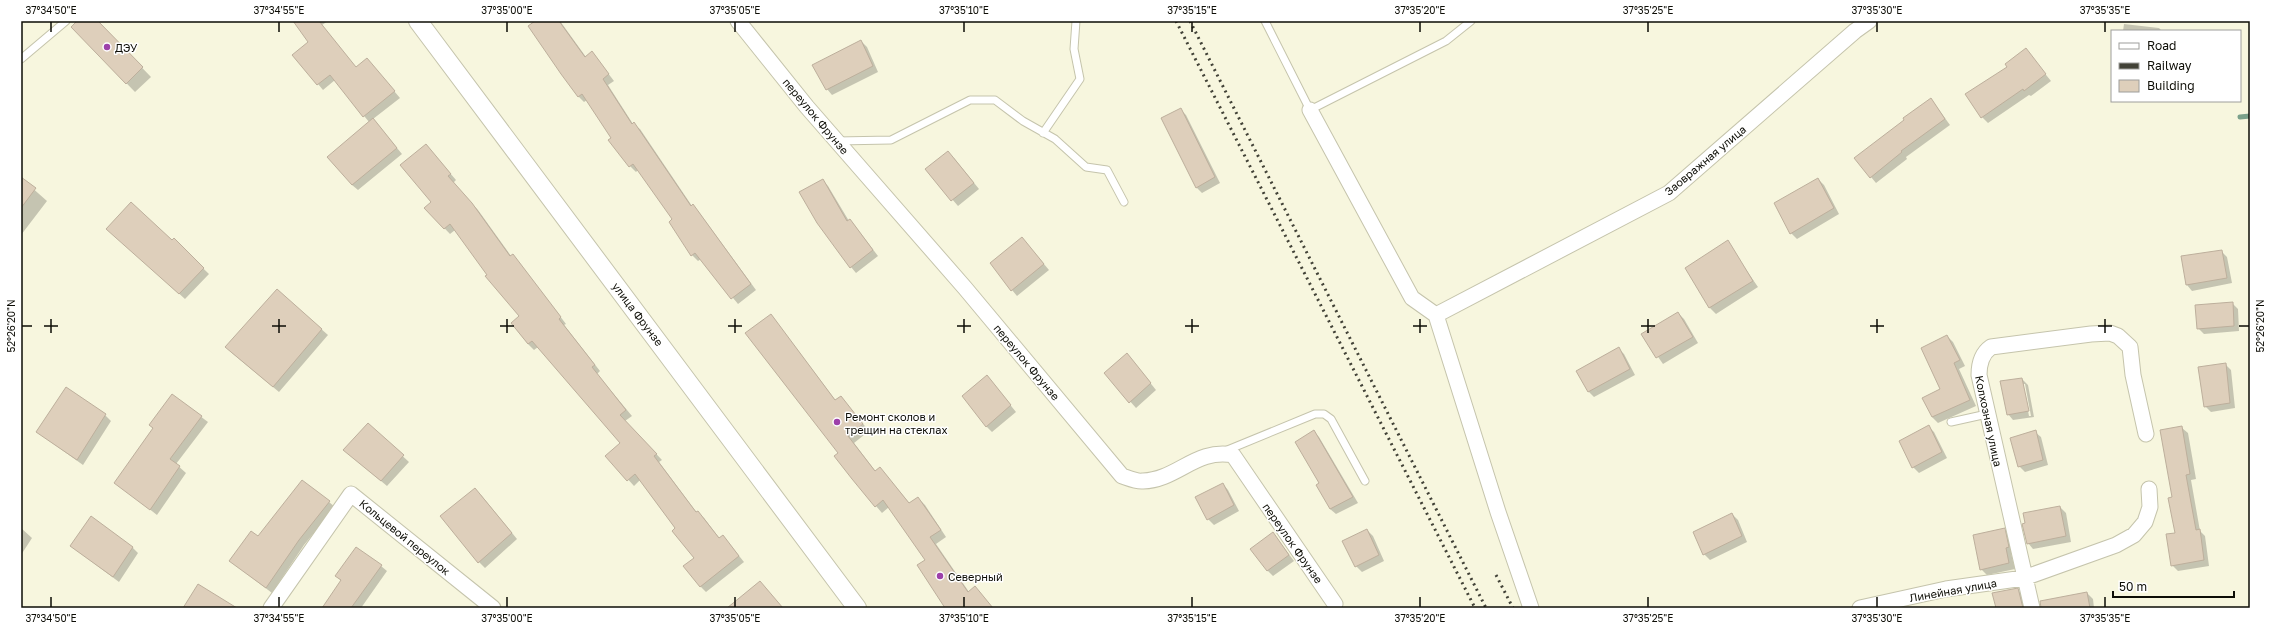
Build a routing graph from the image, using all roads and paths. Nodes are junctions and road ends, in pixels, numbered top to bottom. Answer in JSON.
{"nodes":[{"id":1,"x":66,"y":21,"type":"edge"},
{"id":2,"x":418,"y":21,"type":"edge"},
{"id":3,"x":738,"y":21,"type":"edge"},
{"id":4,"x":1076,"y":21,"type":"edge"},
{"id":5,"x":1265,"y":21,"type":"edge"},
{"id":6,"x":1471,"y":21,"type":"edge"},
{"id":7,"x":1869,"y":21,"type":"edge"},
{"id":8,"x":21,"y":59,"type":"edge"},
{"id":9,"x":1310,"y":110,"type":"junction"},
{"id":10,"x":1043,"y":132,"type":"junction"},
{"id":11,"x":837,"y":141,"type":"junction"},
{"id":12,"x":1124,"y":202,"type":"dead end"},
{"id":13,"x":1436,"y":315,"type":"junction"},
{"id":14,"x":1987,"y":414,"type":"junction"},
{"id":15,"x":1951,"y":422,"type":"dead end"},
{"id":16,"x":2146,"y":434,"type":"dead end"},
{"id":17,"x":1221,"y":453,"type":"junction"},
{"id":18,"x":1365,"y":481,"type":"dead end"},
{"id":19,"x":2149,"y":489,"type":"dead end"},
{"id":20,"x":2024,"y":578,"type":"junction"},
{"id":21,"x":1335,"y":604,"type":"dead end"},
{"id":22,"x":271,"y":608,"type":"edge"},
{"id":23,"x":493,"y":608,"type":"edge"},
{"id":24,"x":857,"y":608,"type":"edge"},
{"id":25,"x":1531,"y":608,"type":"edge"},
{"id":26,"x":1860,"y":608,"type":"edge"},
{"id":27,"x":2032,"y":608,"type":"edge"}],
"edges":[{"from":1,"to":8,"type":"lane"},
{"from":2,"to":24,"type":"street","name":"улица Фрунзе"},
{"from":3,"to":11,"type":"street","name":"переулок Фрунзе"},
{"from":4,"to":10,"type":"lane"},
{"from":5,"to":9,"type":"lane"},
{"from":6,"to":9,"type":"lane"},
{"from":7,"to":13,"type":"street","name":"Заовражная улица"},
{"from":9,"to":13,"type":"street"},
{"from":10,"to":11,"type":"lane"},
{"from":10,"to":12,"type":"lane"},
{"from":11,"to":17,"type":"street","name":"переулок Фрунзе"},
{"from":13,"to":25,"type":"street"},
{"from":14,"to":15,"type":"lane"},
{"from":14,"to":16,"type":"street","name":"Колхозная улица"},
{"from":14,"to":20,"type":"street","name":"Колхозная улица"},
{"from":17,"to":18,"type":"lane"},
{"from":17,"to":21,"type":"street","name":"переулок Фрунзе"},
{"from":19,"to":20,"type":"street","name":"Линейная улица"},
{"from":20,"to":26,"type":"street","name":"Линейная улица"},
{"from":20,"to":27,"type":"street","name":"Колхозная улица"},
{"from":22,"to":23,"type":"street","name":"Кольцевой переулок"}]}
